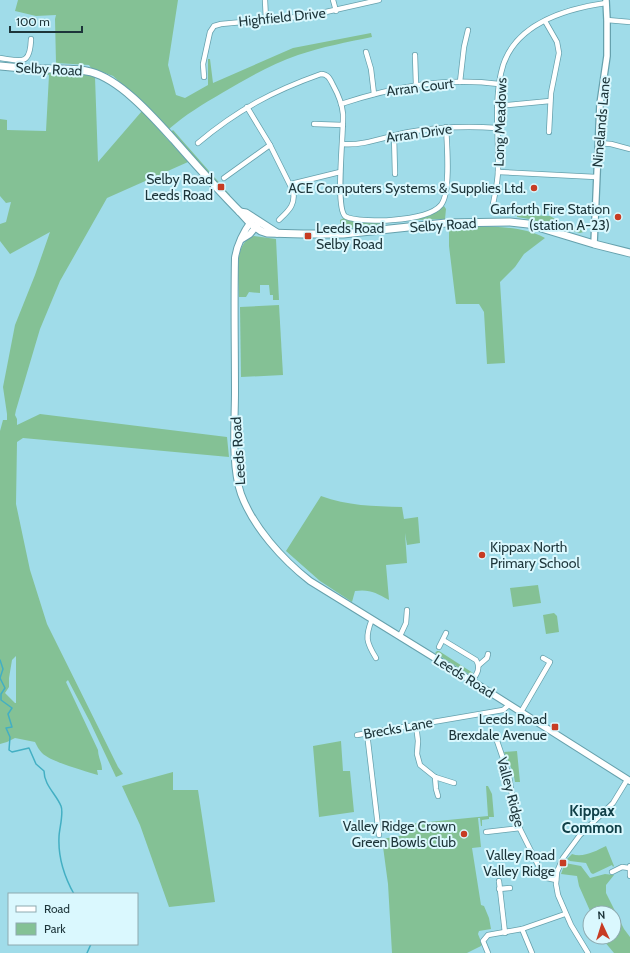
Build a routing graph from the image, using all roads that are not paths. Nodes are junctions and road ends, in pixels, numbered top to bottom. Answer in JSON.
{"nodes":[{"id":1,"x":265,"y":0,"type":"edge"},
{"id":2,"x":333,"y":0,"type":"edge"},
{"id":3,"x":379,"y":0,"type":"edge"},
{"id":4,"x":606,"y":2,"type":"edge"},
{"id":5,"x":336,"y":11,"type":"junction"},
{"id":6,"x":266,"y":20,"type":"junction"},
{"id":7,"x":608,"y":20,"type":"junction"},
{"id":8,"x":545,"y":21,"type":"junction"},
{"id":9,"x":630,"y":22,"type":"edge"},
{"id":10,"x":468,"y":30,"type":"dead end"},
{"id":11,"x":31,"y":39,"type":"dead end"},
{"id":12,"x":366,"y":52,"type":"dead end"},
{"id":13,"x":415,"y":55,"type":"dead end"},
{"id":14,"x":0,"y":58,"type":"edge"},
{"id":15,"x":0,"y":66,"type":"edge"},
{"id":16,"x":204,"y":77,"type":"dead end"},
{"id":17,"x":460,"y":82,"type":"junction"},
{"id":18,"x":499,"y":84,"type":"junction"},
{"id":19,"x":416,"y":85,"type":"junction"},
{"id":20,"x":374,"y":94,"type":"junction"},
{"id":21,"x":550,"y":100,"type":"junction"},
{"id":22,"x":341,"y":104,"type":"junction"},
{"id":23,"x":497,"y":106,"type":"junction"},
{"id":24,"x":247,"y":107,"type":"junction"},
{"id":25,"x":314,"y":124,"type":"dead end"},
{"id":26,"x":343,"y":125,"type":"junction"},
{"id":27,"x":446,"y":127,"type":"junction"},
{"id":28,"x":497,"y":128,"type":"junction"},
{"id":29,"x":549,"y":132,"type":"dead end"},
{"id":30,"x":394,"y":135,"type":"junction"},
{"id":31,"x":198,"y":143,"type":"dead end"},
{"id":32,"x":598,"y":143,"type":"junction"},
{"id":33,"x":343,"y":144,"type":"junction"},
{"id":34,"x":270,"y":145,"type":"junction"},
{"id":35,"x":630,"y":149,"type":"edge"},
{"id":36,"x":340,"y":172,"type":"junction"},
{"id":37,"x":498,"y":172,"type":"junction"},
{"id":38,"x":395,"y":174,"type":"dead end"},
{"id":39,"x":596,"y":177,"type":"junction"},
{"id":40,"x":224,"y":178,"type":"dead end"},
{"id":41,"x":290,"y":184,"type":"junction"},
{"id":42,"x":492,"y":210,"type":"dead end"},
{"id":43,"x":279,"y":220,"type":"dead end"},
{"id":44,"x":254,"y":222,"type":"junction"},
{"id":45,"x":594,"y":244,"type":"junction"},
{"id":46,"x":630,"y":253,"type":"edge"},
{"id":47,"x":407,"y":610,"type":"dead end"},
{"id":48,"x":372,"y":619,"type":"junction"},
{"id":49,"x":446,"y":633,"type":"dead end"},
{"id":50,"x":400,"y":636,"type":"junction"},
{"id":51,"x":443,"y":640,"type":"junction"},
{"id":52,"x":439,"y":647,"type":"dead end"},
{"id":53,"x":488,"y":654,"type":"dead end"},
{"id":54,"x":376,"y":658,"type":"dead end"},
{"id":55,"x":543,"y":658,"type":"dead end"},
{"id":56,"x":479,"y":665,"type":"junction"},
{"id":57,"x":472,"y":681,"type":"junction"},
{"id":58,"x":509,"y":705,"type":"junction"},
{"id":59,"x":521,"y":712,"type":"junction"},
{"id":60,"x":416,"y":725,"type":"junction"},
{"id":61,"x":367,"y":733,"type":"junction"},
{"id":62,"x":357,"y":735,"type":"dead end"},
{"id":63,"x":496,"y":738,"type":"dead end"},
{"id":64,"x":435,"y":777,"type":"junction"},
{"id":65,"x":629,"y":781,"type":"edge"},
{"id":66,"x":454,"y":783,"type":"dead end"},
{"id":67,"x":438,"y":796,"type":"dead end"},
{"id":68,"x":520,"y":828,"type":"junction"},
{"id":69,"x":486,"y":832,"type":"dead end"},
{"id":70,"x":379,"y":835,"type":"dead end"},
{"id":71,"x":630,"y":867,"type":"edge"},
{"id":72,"x":612,"y":872,"type":"dead end"},
{"id":73,"x":630,"y":876,"type":"edge"},
{"id":74,"x":556,"y":880,"type":"junction"},
{"id":75,"x":498,"y":881,"type":"dead end"},
{"id":76,"x":510,"y":888,"type":"dead end"},
{"id":77,"x":499,"y":889,"type":"junction"},
{"id":78,"x":565,"y":914,"type":"junction"},
{"id":79,"x":522,"y":929,"type":"junction"},
{"id":80,"x":505,"y":932,"type":"junction"},
{"id":81,"x":488,"y":953,"type":"edge"},
{"id":82,"x":532,"y":953,"type":"edge"},
{"id":83,"x":588,"y":953,"type":"edge"}],
"edges":[{"from":1,"to":6,"type":"street"},
{"from":2,"to":5,"type":"street"},
{"from":3,"to":5,"type":"street","name":"Highfield Drive"},
{"from":4,"to":7,"type":"street","name":"Ninelands Lane"},
{"from":4,"to":8,"type":"street","name":"Long Meadows"},
{"from":5,"to":6,"type":"street","name":"Highfield Drive"},
{"from":6,"to":16,"type":"street","name":"Highfield Drive"},
{"from":7,"to":9,"type":"street"},
{"from":7,"to":32,"type":"street","name":"Ninelands Lane"},
{"from":8,"to":18,"type":"street","name":"Long Meadows"},
{"from":8,"to":21,"type":"street"},
{"from":10,"to":17,"type":"street"},
{"from":11,"to":14,"type":"street"},
{"from":12,"to":20,"type":"street"},
{"from":13,"to":19,"type":"street"},
{"from":15,"to":44,"type":"highway","name":"Selby Road"},
{"from":17,"to":18,"type":"street","name":"Arran Court"},
{"from":17,"to":19,"type":"street","name":"Arran Court"},
{"from":18,"to":23,"type":"street","name":"Long Meadows"},
{"from":19,"to":20,"type":"street","name":"Arran Court"},
{"from":20,"to":22,"type":"street","name":"Arran Court"},
{"from":21,"to":23,"type":"street"},
{"from":21,"to":29,"type":"street"},
{"from":22,"to":24,"type":"street"},
{"from":22,"to":26,"type":"street"},
{"from":23,"to":28,"type":"street","name":"Long Meadows"},
{"from":24,"to":31,"type":"street"},
{"from":24,"to":34,"type":"street"},
{"from":25,"to":26,"type":"street"},
{"from":26,"to":33,"type":"street"},
{"from":27,"to":28,"type":"street","name":"Arran Drive"},
{"from":27,"to":30,"type":"street","name":"Arran Drive"},
{"from":27,"to":36,"type":"street"},
{"from":28,"to":37,"type":"street","name":"Long Meadows"},
{"from":30,"to":33,"type":"street","name":"Arran Drive"},
{"from":30,"to":38,"type":"street"},
{"from":32,"to":35,"type":"street"},
{"from":32,"to":39,"type":"street","name":"Ninelands Lane"},
{"from":33,"to":36,"type":"street"},
{"from":34,"to":40,"type":"street"},
{"from":34,"to":41,"type":"street"},
{"from":36,"to":41,"type":"street"},
{"from":37,"to":39,"type":"street"},
{"from":37,"to":42,"type":"street","name":"Long Meadows"},
{"from":39,"to":45,"type":"street","name":"Ninelands Lane"},
{"from":41,"to":43,"type":"street"},
{"from":44,"to":45,"type":"highway","name":"Selby Road"},
{"from":44,"to":48,"type":"main road","name":"Leeds Road"},
{"from":45,"to":46,"type":"highway","name":"Selby Road"},
{"from":47,"to":50,"type":"street"},
{"from":48,"to":50,"type":"main road","name":"Leeds Road"},
{"from":48,"to":54,"type":"street"},
{"from":49,"to":51,"type":"street"},
{"from":50,"to":57,"type":"main road","name":"Leeds Road"},
{"from":51,"to":52,"type":"street"},
{"from":51,"to":56,"type":"street"},
{"from":53,"to":56,"type":"street"},
{"from":55,"to":59,"type":"street"},
{"from":56,"to":57,"type":"street"},
{"from":57,"to":58,"type":"main road","name":"Leeds Road"},
{"from":58,"to":59,"type":"main road","name":"Leeds Road"},
{"from":58,"to":60,"type":"street","name":"Brecks Lane"},
{"from":59,"to":65,"type":"main road","name":"Leeds Road"},
{"from":60,"to":61,"type":"street","name":"Brecks Lane"},
{"from":60,"to":64,"type":"street"},
{"from":61,"to":62,"type":"street","name":"Brecks Lane"},
{"from":61,"to":70,"type":"street"},
{"from":63,"to":68,"type":"street","name":"Valley Ridge"},
{"from":64,"to":66,"type":"street"},
{"from":64,"to":67,"type":"street"},
{"from":65,"to":74,"type":"street"},
{"from":68,"to":69,"type":"street"},
{"from":68,"to":74,"type":"street","name":"Valley Ridge"},
{"from":71,"to":72,"type":"street"},
{"from":71,"to":73,"type":"street"},
{"from":74,"to":78,"type":"street"},
{"from":75,"to":77,"type":"street"},
{"from":76,"to":77,"type":"street"},
{"from":77,"to":80,"type":"street"},
{"from":78,"to":79,"type":"street"},
{"from":78,"to":83,"type":"street"},
{"from":79,"to":80,"type":"street"},
{"from":79,"to":82,"type":"street"},
{"from":80,"to":81,"type":"street"}]}
